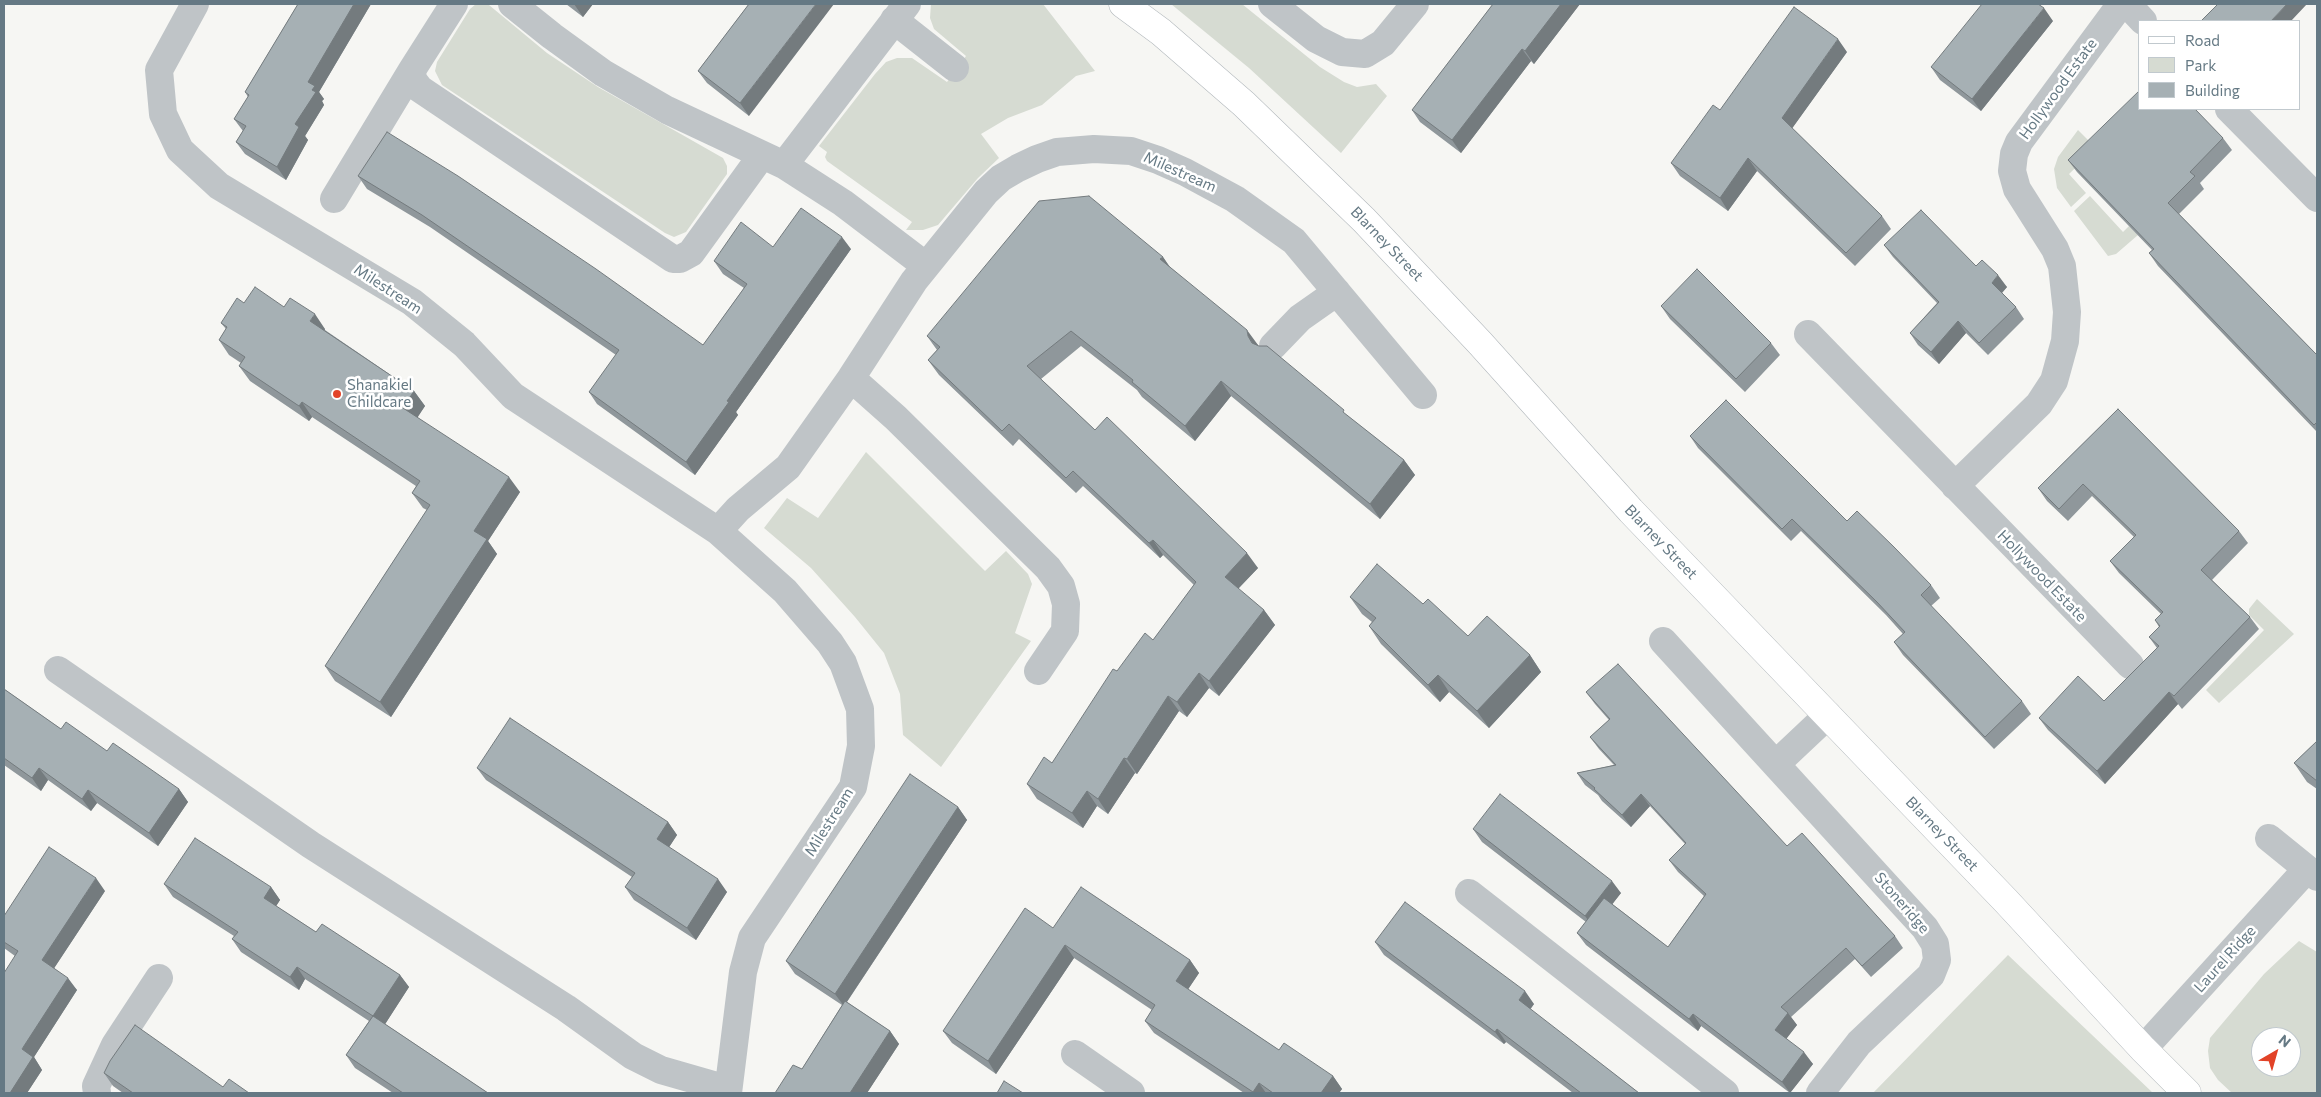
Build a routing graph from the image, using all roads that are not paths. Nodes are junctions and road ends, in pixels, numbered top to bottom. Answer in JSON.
{"nodes":[{"id":1,"x":195,"y":4,"type":"edge"},
{"id":2,"x":454,"y":4,"type":"edge"},
{"id":3,"x":512,"y":4,"type":"edge"},
{"id":4,"x":1123,"y":4,"type":"edge"},
{"id":5,"x":1272,"y":4,"type":"edge"},
{"id":6,"x":1415,"y":4,"type":"edge"},
{"id":7,"x":2121,"y":4,"type":"edge"},
{"id":8,"x":2126,"y":4,"type":"edge"},
{"id":9,"x":901,"y":12,"type":"edge"},
{"id":10,"x":2142,"y":20,"type":"edge"},
{"id":11,"x":956,"y":68,"type":"dead end"},
{"id":12,"x":412,"y":70,"type":"junction"},
{"id":13,"x":2230,"y":110,"type":"edge"},
{"id":14,"x":773,"y":160,"type":"junction"},
{"id":15,"x":2317,"y":198,"type":"edge"},
{"id":16,"x":334,"y":199,"type":"dead end"},
{"id":17,"x":926,"y":266,"type":"junction"},
{"id":18,"x":1337,"y":292,"type":"junction"},
{"id":19,"x":1808,"y":334,"type":"dead end"},
{"id":20,"x":1273,"y":346,"type":"dead end"},
{"id":21,"x":851,"y":378,"type":"junction"},
{"id":22,"x":1422,"y":395,"type":"dead end"},
{"id":23,"x":1954,"y":486,"type":"junction"},
{"id":24,"x":718,"y":531,"type":"junction"},
{"id":25,"x":1663,"y":640,"type":"dead end"},
{"id":26,"x":2130,"y":665,"type":"dead end"},
{"id":27,"x":58,"y":670,"type":"dead end"},
{"id":28,"x":1038,"y":671,"type":"dead end"},
{"id":29,"x":1828,"y":715,"type":"junction"},
{"id":30,"x":1776,"y":764,"type":"junction"},
{"id":31,"x":2269,"y":838,"type":"dead end"},
{"id":32,"x":2312,"y":873,"type":"edge"},
{"id":33,"x":1469,"y":893,"type":"dead end"},
{"id":34,"x":159,"y":978,"type":"dead end"},
{"id":35,"x":2144,"y":1049,"type":"junction"},
{"id":36,"x":1075,"y":1054,"type":"dead end"},
{"id":37,"x":728,"y":1091,"type":"edge"},
{"id":38,"x":97,"y":1093,"type":"edge"},
{"id":39,"x":1131,"y":1093,"type":"edge"},
{"id":40,"x":1725,"y":1093,"type":"edge"},
{"id":41,"x":1820,"y":1093,"type":"edge"},
{"id":42,"x":2187,"y":1093,"type":"edge"}],
"edges":[{"from":1,"to":24,"type":"street","name":"Milestream"},
{"from":2,"to":12,"type":"street"},
{"from":3,"to":14,"type":"street"},
{"from":4,"to":29,"type":"street","name":"Blarney Street"},
{"from":5,"to":6,"type":"street"},
{"from":7,"to":23,"type":"street","name":"Hollywood Estate"},
{"from":8,"to":10,"type":"street"},
{"from":9,"to":11,"type":"street"},
{"from":9,"to":14,"type":"street"},
{"from":12,"to":14,"type":"street"},
{"from":12,"to":16,"type":"street"},
{"from":13,"to":15,"type":"street"},
{"from":14,"to":17,"type":"street"},
{"from":17,"to":18,"type":"street","name":"Milestream"},
{"from":17,"to":21,"type":"street","name":"Milestream"},
{"from":18,"to":20,"type":"street"},
{"from":18,"to":22,"type":"street","name":"Milestream"},
{"from":19,"to":23,"type":"street","name":"Hollywood Estate"},
{"from":21,"to":24,"type":"street","name":"Milestream"},
{"from":21,"to":28,"type":"street"},
{"from":23,"to":26,"type":"street","name":"Hollywood Estate"},
{"from":24,"to":37,"type":"street","name":"Milestream"},
{"from":25,"to":30,"type":"street","name":"Stoneridge"},
{"from":27,"to":37,"type":"street"},
{"from":29,"to":30,"type":"street"},
{"from":29,"to":35,"type":"street","name":"Blarney Street"},
{"from":30,"to":41,"type":"street","name":"Stoneridge"},
{"from":31,"to":32,"type":"street","name":"Laurel Ridge"},
{"from":32,"to":35,"type":"street","name":"Laurel Ridge"},
{"from":33,"to":40,"type":"street"},
{"from":34,"to":38,"type":"street"},
{"from":35,"to":42,"type":"street","name":"Blarney Street"},
{"from":36,"to":39,"type":"street"}]}
